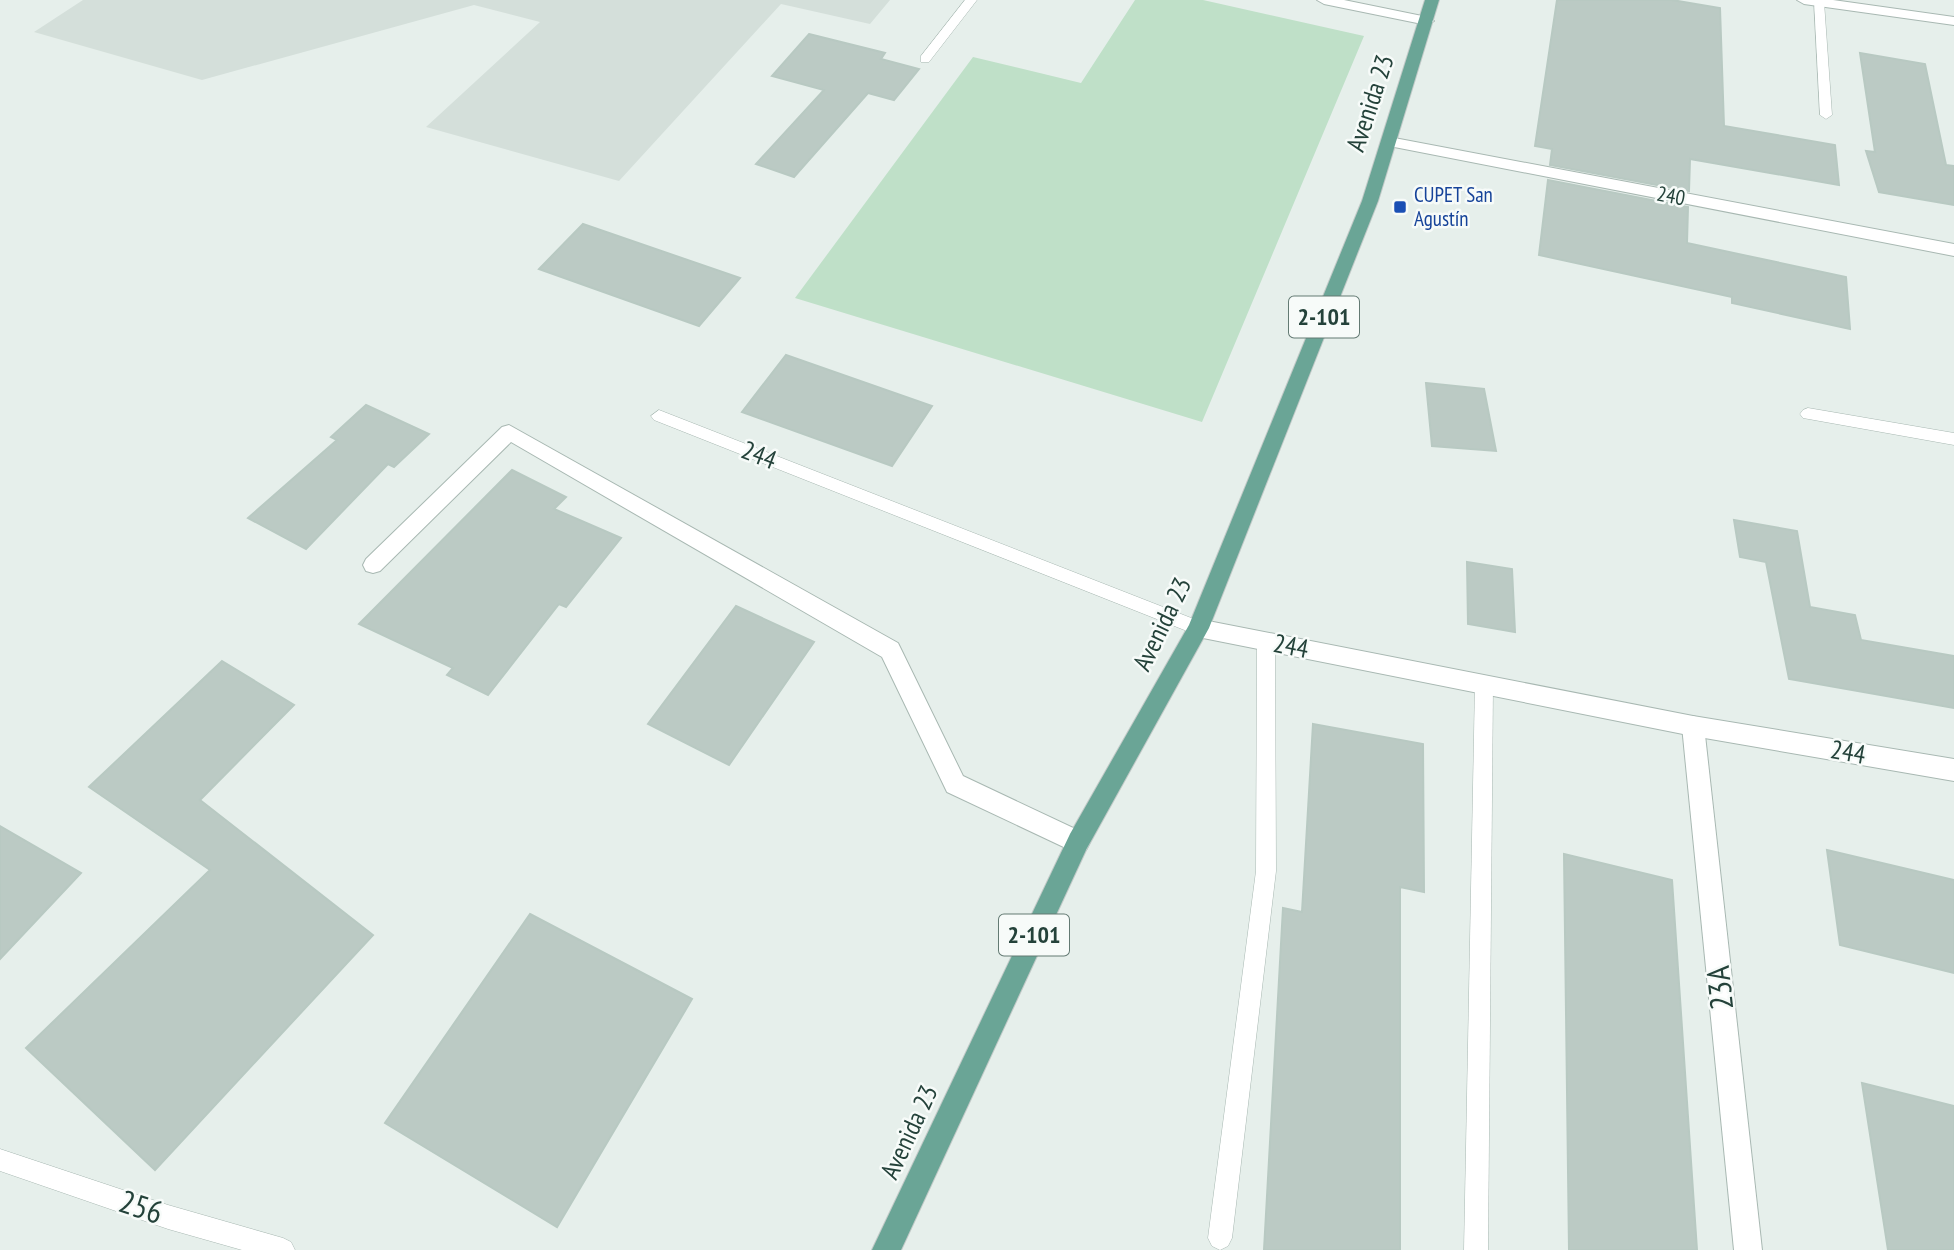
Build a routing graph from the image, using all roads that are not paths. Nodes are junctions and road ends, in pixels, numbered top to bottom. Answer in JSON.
{"nodes":[{"id":1,"x":971,"y":0,"type":"edge"},
{"id":2,"x":1432,"y":0,"type":"edge"},
{"id":3,"x":1333,"y":1,"type":"edge"},
{"id":4,"x":1811,"y":1,"type":"edge"},
{"id":5,"x":1427,"y":21,"type":"junction"},
{"id":6,"x":1954,"y":21,"type":"edge"},
{"id":7,"x":925,"y":59,"type":"dead end"},
{"id":8,"x":1826,"y":115,"type":"dead end"},
{"id":9,"x":1389,"y":142,"type":"junction"},
{"id":10,"x":1954,"y":250,"type":"edge"},
{"id":11,"x":1808,"y":414,"type":"dead end"},
{"id":12,"x":659,"y":416,"type":"dead end"},
{"id":13,"x":1954,"y":439,"type":"edge"},
{"id":14,"x":373,"y":565,"type":"dead end"},
{"id":15,"x":1198,"y":628,"type":"junction"},
{"id":16,"x":1266,"y":641,"type":"junction"},
{"id":17,"x":1484,"y":684,"type":"junction"},
{"id":18,"x":1693,"y":726,"type":"junction"},
{"id":19,"x":1954,"y":770,"type":"edge"},
{"id":20,"x":1078,"y":842,"type":"junction"},
{"id":21,"x":0,"y":1160,"type":"edge"},
{"id":22,"x":1220,"y":1238,"type":"dead end"},
{"id":23,"x":283,"y":1250,"type":"edge"},
{"id":24,"x":886,"y":1250,"type":"edge"},
{"id":25,"x":1476,"y":1250,"type":"edge"},
{"id":26,"x":1748,"y":1250,"type":"edge"}],
"edges":[{"from":1,"to":7,"type":"lane"},
{"from":2,"to":5,"type":"main road","name":"Avenida 23","number":"2-101"},
{"from":3,"to":5,"type":"street"},
{"from":4,"to":6,"type":"street"},
{"from":4,"to":8,"type":"lane"},
{"from":5,"to":9,"type":"main road","name":"Avenida 23","number":"2-101"},
{"from":9,"to":10,"type":"street","name":"240"},
{"from":9,"to":15,"type":"main road","name":"Avenida 23","number":"2-101"},
{"from":11,"to":13,"type":"lane"},
{"from":12,"to":15,"type":"lane","name":"244"},
{"from":14,"to":20,"type":"street"},
{"from":15,"to":16,"type":"street","name":"244"},
{"from":15,"to":20,"type":"main road","name":"Avenida 23","number":"2-101"},
{"from":16,"to":17,"type":"street","name":"244"},
{"from":16,"to":22,"type":"lane"},
{"from":17,"to":18,"type":"street","name":"244"},
{"from":17,"to":25,"type":"lane"},
{"from":18,"to":19,"type":"street","name":"244"},
{"from":18,"to":26,"type":"street","name":"23A"},
{"from":20,"to":24,"type":"main road","name":"Avenida 23","number":"2-101"},
{"from":21,"to":23,"type":"lane","name":"256"}]}
